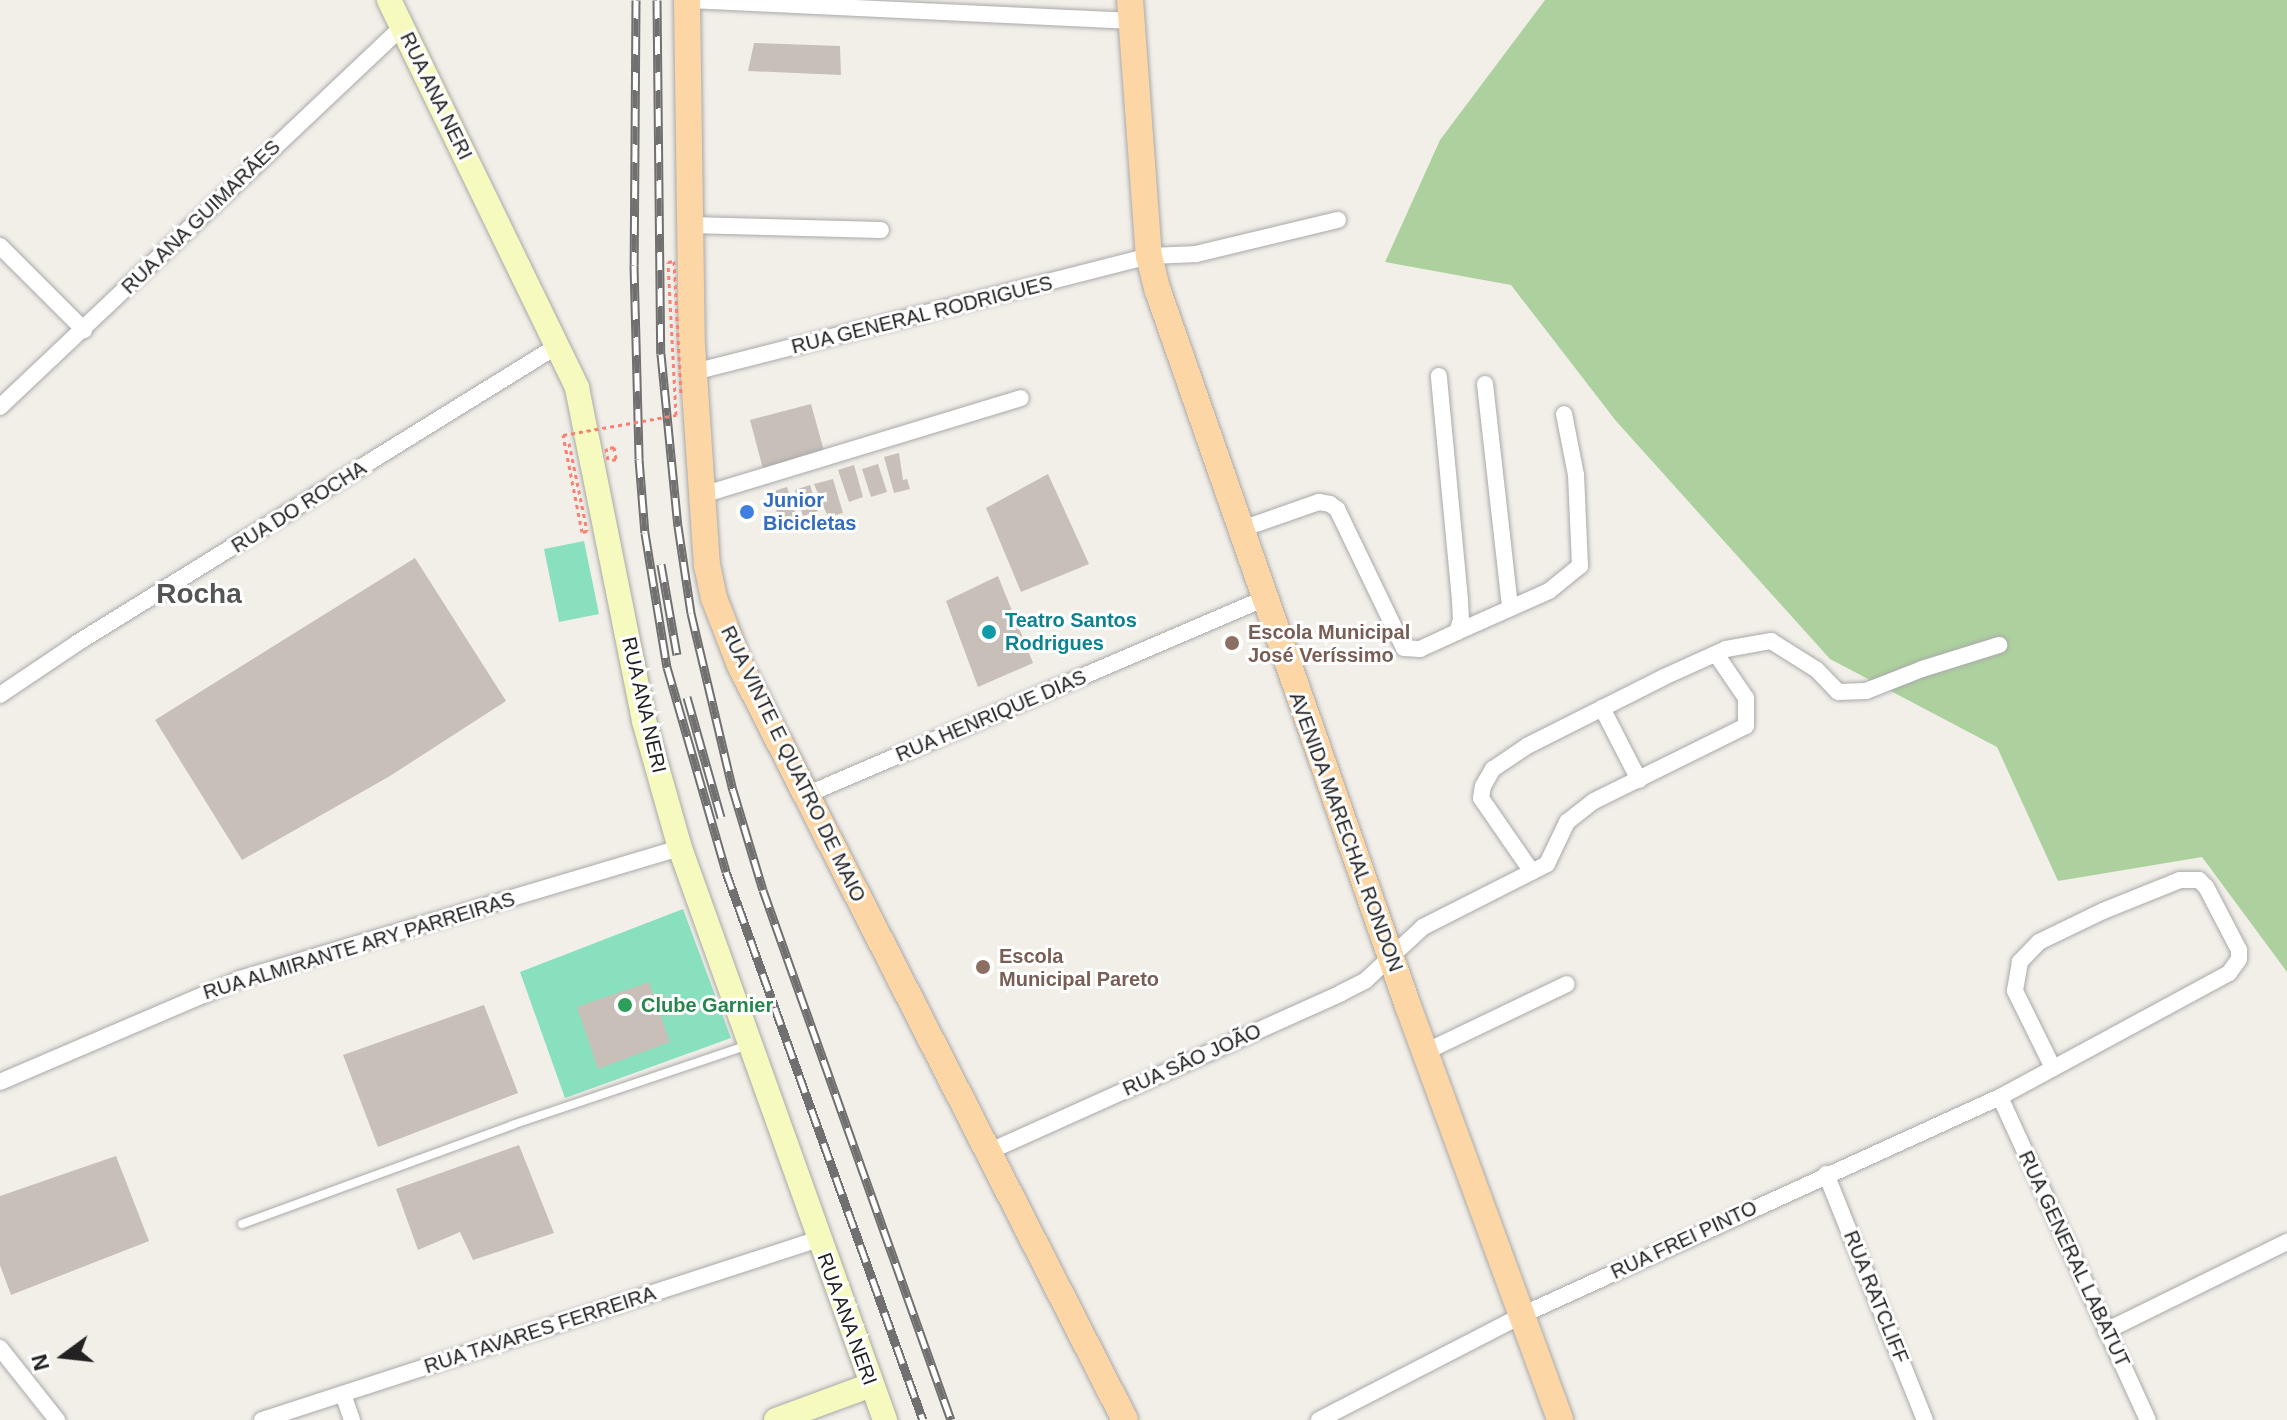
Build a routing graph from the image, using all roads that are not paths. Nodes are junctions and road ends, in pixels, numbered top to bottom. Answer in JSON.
{"nodes":[{"id":1,"x":389,"y":0,"type":"edge"},
{"id":2,"x":687,"y":0,"type":"edge"},
{"id":3,"x":1131,"y":11,"type":"edge"},
{"id":4,"x":402,"y":27,"type":"junction"},
{"id":5,"x":1338,"y":220,"type":"dead end"},
{"id":6,"x":690,"y":225,"type":"junction"},
{"id":7,"x":881,"y":230,"type":"dead end"},
{"id":8,"x":0,"y":246,"type":"edge"},
{"id":9,"x":1149,"y":256,"type":"junction"},
{"id":10,"x":84,"y":330,"type":"junction"},
{"id":11,"x":557,"y":346,"type":"junction"},
{"id":12,"x":1439,"y":376,"type":"dead end"},
{"id":13,"x":687,"y":382,"type":"junction"},
{"id":14,"x":1485,"y":384,"type":"dead end"},
{"id":15,"x":1021,"y":398,"type":"dead end"},
{"id":16,"x":0,"y":407,"type":"edge"},
{"id":17,"x":1564,"y":414,"type":"dead end"},
{"id":18,"x":702,"y":495,"type":"junction"},
{"id":19,"x":1239,"y":530,"type":"junction"},
{"id":20,"x":1264,"y":599,"type":"junction"},
{"id":21,"x":1510,"y":608,"type":"junction"},
{"id":22,"x":1457,"y":632,"type":"junction"},
{"id":23,"x":1999,"y":645,"type":"dead end"},
{"id":24,"x":1716,"y":654,"type":"junction"},
{"id":25,"x":0,"y":695,"type":"edge"},
{"id":26,"x":1602,"y":708,"type":"junction"},
{"id":27,"x":1639,"y":780,"type":"junction"},
{"id":28,"x":806,"y":795,"type":"junction"},
{"id":29,"x":680,"y":848,"type":"junction"},
{"id":30,"x":1532,"y":872,"type":"junction"},
{"id":31,"x":1391,"y":958,"type":"junction"},
{"id":32,"x":1567,"y":984,"type":"dead end"},
{"id":33,"x":749,"y":1045,"type":"junction"},
{"id":34,"x":1425,"y":1052,"type":"junction"},
{"id":35,"x":2053,"y":1068,"type":"junction"},
{"id":36,"x":0,"y":1082,"type":"edge"},
{"id":37,"x":2000,"y":1097,"type":"junction"},
{"id":38,"x":988,"y":1152,"type":"junction"},
{"id":39,"x":1826,"y":1174,"type":"junction"},
{"id":40,"x":242,"y":1224,"type":"dead end"},
{"id":41,"x":819,"y":1239,"type":"junction"},
{"id":42,"x":2287,"y":1242,"type":"edge"},
{"id":43,"x":1522,"y":1315,"type":"junction"},
{"id":44,"x":2106,"y":1331,"type":"junction"},
{"id":45,"x":0,"y":1348,"type":"edge"},
{"id":46,"x":871,"y":1385,"type":"junction"},
{"id":47,"x":343,"y":1394,"type":"junction"},
{"id":48,"x":57,"y":1420,"type":"edge"},
{"id":49,"x":262,"y":1420,"type":"edge"},
{"id":50,"x":352,"y":1420,"type":"edge"},
{"id":51,"x":776,"y":1420,"type":"edge"},
{"id":52,"x":885,"y":1420,"type":"edge"},
{"id":53,"x":1125,"y":1420,"type":"edge"},
{"id":54,"x":1319,"y":1420,"type":"edge"},
{"id":55,"x":1560,"y":1420,"type":"edge"},
{"id":56,"x":1925,"y":1420,"type":"edge"},
{"id":57,"x":2148,"y":1420,"type":"edge"}],
"edges":[{"from":1,"to":4,"type":"main road","name":"RUA ANA NERI"},
{"from":2,"to":3,"type":"street"},
{"from":2,"to":6,"type":"main road","name":"RUA VINTE E QUATRO DE MAIO"},
{"from":3,"to":9,"type":"main road","name":"AVENIDA MARECHAL RONDON"},
{"from":4,"to":10,"type":"street","name":"RUA ANA GUIMARÃES"},
{"from":4,"to":11,"type":"main road","name":"RUA ANA NERI"},
{"from":5,"to":9,"type":"street","name":"RUA GENERAL RODRIGUES"},
{"from":6,"to":7,"type":"street"},
{"from":6,"to":13,"type":"main road","name":"RUA VINTE E QUATRO DE MAIO"},
{"from":8,"to":10,"type":"street"},
{"from":9,"to":13,"type":"street","name":"RUA GENERAL RODRIGUES"},
{"from":9,"to":19,"type":"main road","name":"AVENIDA MARECHAL RONDON"},
{"from":10,"to":16,"type":"street","name":"RUA ANA GUIMARÃES"},
{"from":11,"to":25,"type":"street","name":"RUA DO ROCHA"},
{"from":11,"to":29,"type":"main road","name":"RUA ANA NERI"},
{"from":12,"to":22,"type":"street"},
{"from":13,"to":18,"type":"main road","name":"RUA VINTE E QUATRO DE MAIO"},
{"from":14,"to":21,"type":"street"},
{"from":15,"to":18,"type":"street"},
{"from":17,"to":21,"type":"street"},
{"from":18,"to":28,"type":"main road","name":"RUA VINTE E QUATRO DE MAIO"},
{"from":19,"to":20,"type":"main road","name":"AVENIDA MARECHAL RONDON"},
{"from":19,"to":22,"type":"street"},
{"from":20,"to":28,"type":"street","name":"RUA HENRIQUE DIAS"},
{"from":20,"to":31,"type":"main road","name":"AVENIDA MARECHAL RONDON"},
{"from":21,"to":22,"type":"street"},
{"from":23,"to":24,"type":"street"},
{"from":24,"to":26,"type":"street"},
{"from":24,"to":27,"type":"street"},
{"from":26,"to":27,"type":"street"},
{"from":26,"to":30,"type":"street"},
{"from":27,"to":30,"type":"street"},
{"from":28,"to":38,"type":"main road","name":"RUA VINTE E QUATRO DE MAIO"},
{"from":29,"to":33,"type":"main road","name":"RUA ANA NERI"},
{"from":29,"to":36,"type":"street","name":"RUA ALMIRANTE ARY PARREIRAS"},
{"from":30,"to":31,"type":"street","name":"RUA SÃO JOÃO"},
{"from":31,"to":34,"type":"main road","name":"AVENIDA MARECHAL RONDON"},
{"from":31,"to":38,"type":"street","name":"RUA SÃO JOÃO"},
{"from":32,"to":34,"type":"street"},
{"from":33,"to":40,"type":"lane"},
{"from":33,"to":41,"type":"main road","name":"RUA ANA NERI"},
{"from":34,"to":43,"type":"main road","name":"AVENIDA MARECHAL RONDON"},
{"from":35,"to":35,"type":"street","name":"RUA FREI PINTO"},
{"from":35,"to":37,"type":"street","name":"RUA FREI PINTO"},
{"from":37,"to":39,"type":"street","name":"RUA FREI PINTO"},
{"from":37,"to":44,"type":"street","name":"RUA GENERAL LABATUT"},
{"from":38,"to":53,"type":"main road","name":"RUA VINTE E QUATRO DE MAIO"},
{"from":39,"to":43,"type":"street","name":"RUA FREI PINTO"},
{"from":39,"to":56,"type":"street","name":"RUA RATCLIFF"},
{"from":41,"to":46,"type":"main road","name":"RUA ANA NERI"},
{"from":41,"to":47,"type":"street","name":"RUA TAVARES FERREIRA"},
{"from":42,"to":44,"type":"street"},
{"from":43,"to":54,"type":"street","name":"RUA FREI PINTO"},
{"from":43,"to":55,"type":"main road","name":"AVENIDA MARECHAL RONDON"},
{"from":44,"to":57,"type":"street","name":"RUA GENERAL LABATUT"},
{"from":45,"to":48,"type":"street"},
{"from":46,"to":51,"type":"main road"},
{"from":46,"to":52,"type":"main road","name":"RUA ANA NERI"},
{"from":47,"to":49,"type":"street","name":"RUA TAVARES FERREIRA"},
{"from":47,"to":50,"type":"street"}]}
